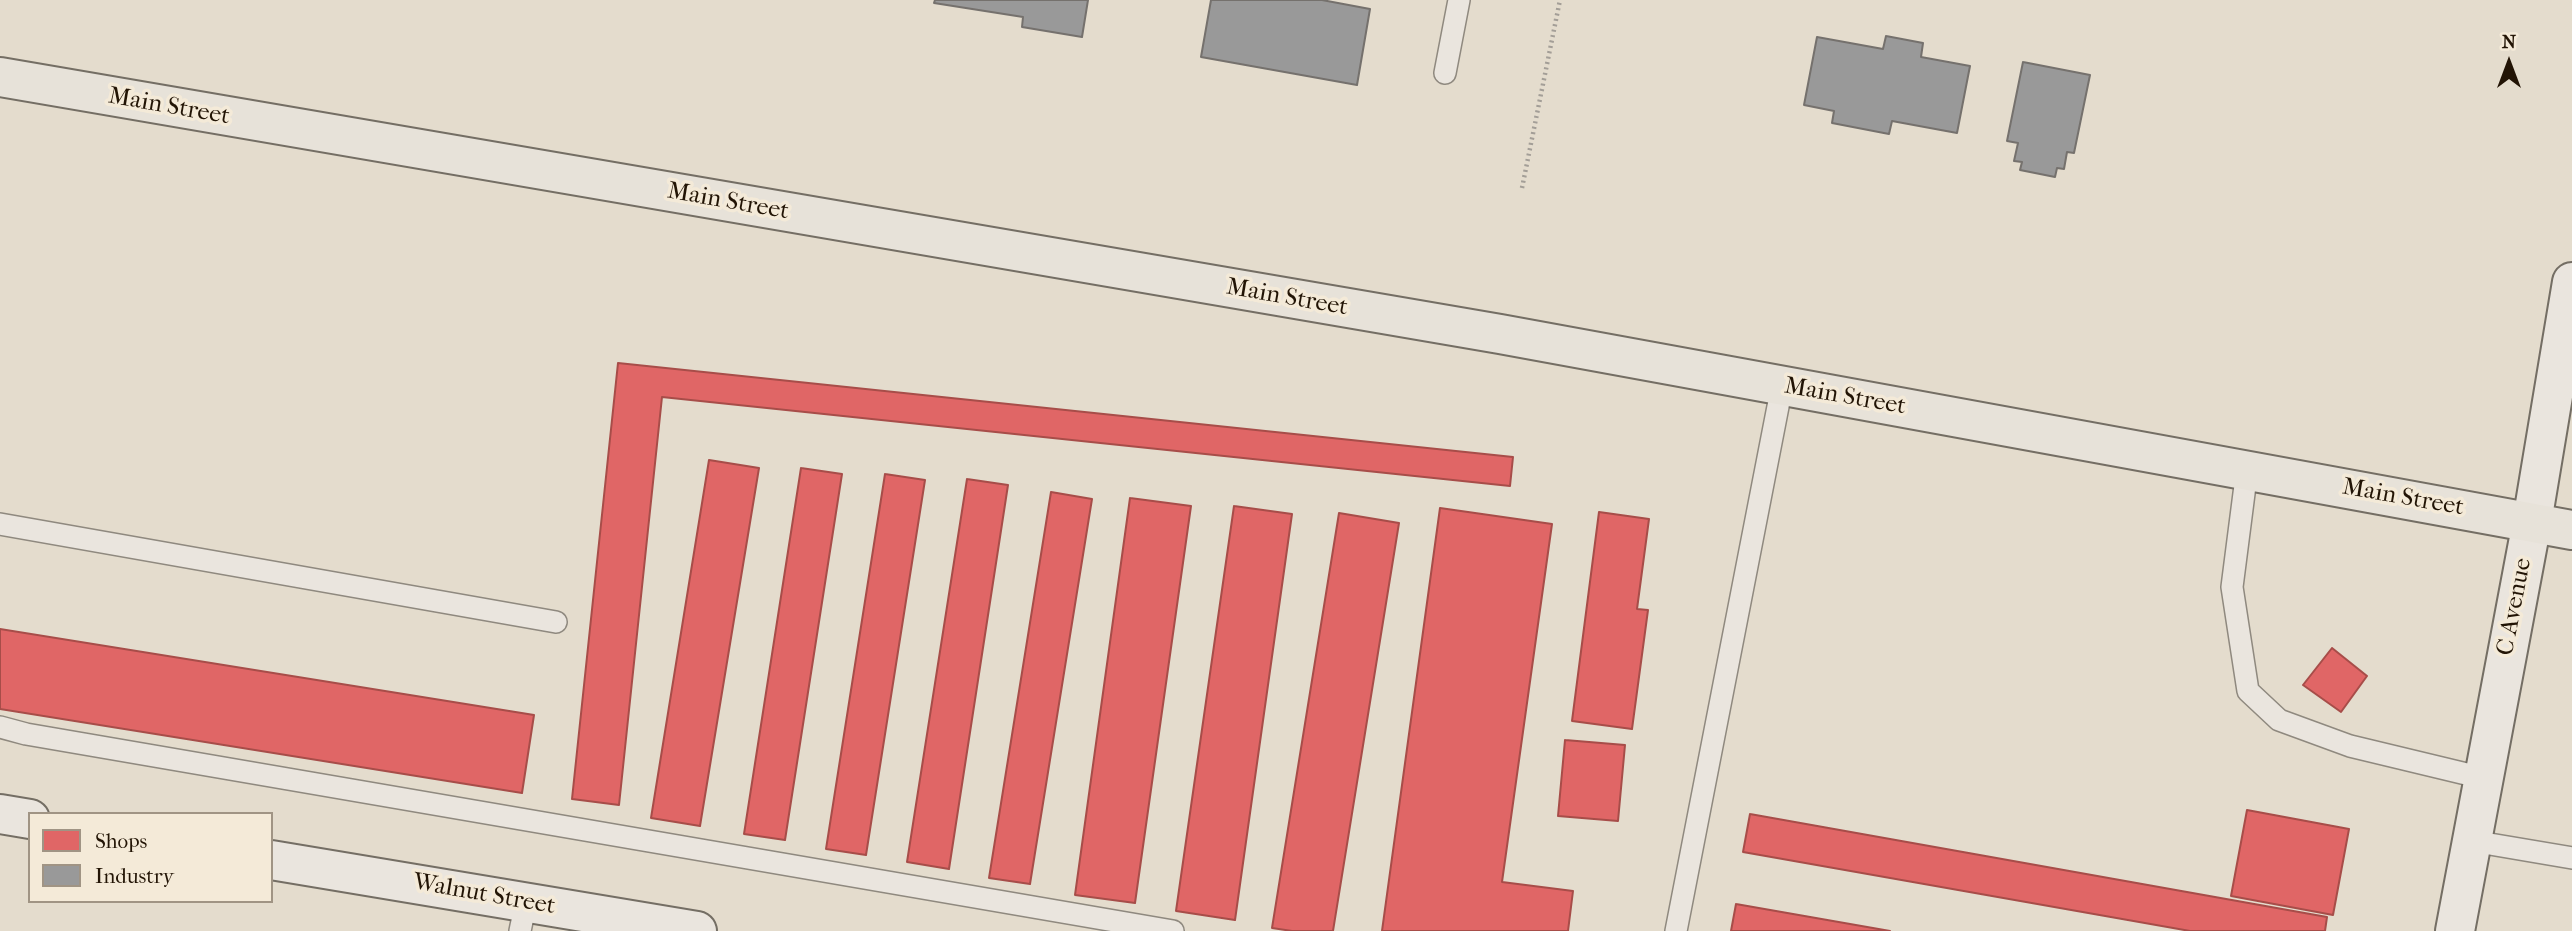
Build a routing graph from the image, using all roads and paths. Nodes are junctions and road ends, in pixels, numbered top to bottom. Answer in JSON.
{"nodes":[{"id":1,"x":1459,"y":0,"type":"edge"},
{"id":2,"x":1560,"y":0,"type":"edge"},
{"id":3,"x":1445,"y":73,"type":"dead end"},
{"id":4,"x":0,"y":77,"type":"edge"},
{"id":5,"x":1522,"y":188,"type":"dead end"},
{"id":6,"x":2572,"y":282,"type":"edge"},
{"id":7,"x":2566,"y":360,"type":"edge"},
{"id":8,"x":1782,"y":386,"type":"junction"},
{"id":9,"x":2247,"y":470,"type":"junction"},
{"id":10,"x":2532,"y":522,"type":"junction"},
{"id":11,"x":0,"y":524,"type":"edge"},
{"id":12,"x":2572,"y":530,"type":"edge"},
{"id":13,"x":556,"y":622,"type":"dead end"},
{"id":14,"x":0,"y":727,"type":"edge"},
{"id":15,"x":2483,"y":778,"type":"junction"},
{"id":16,"x":0,"y":814,"type":"edge"},
{"id":17,"x":28,"y":819,"type":"edge"},
{"id":18,"x":2472,"y":841,"type":"junction"},
{"id":19,"x":2572,"y":855,"type":"edge"},
{"id":20,"x":273,"y":860,"type":"edge"},
{"id":21,"x":523,"y":917,"type":"edge"},
{"id":22,"x":697,"y":931,"type":"edge"},
{"id":23,"x":1173,"y":931,"type":"edge"},
{"id":24,"x":1676,"y":931,"type":"edge"},
{"id":25,"x":2455,"y":931,"type":"edge"}],
"edges":[{"from":1,"to":3,"type":"lane"},
{"from":2,"to":5,"type":"path"},
{"from":4,"to":8,"type":"main road","name":"Main Street"},
{"from":6,"to":7,"type":"street","name":"C Avenue"},
{"from":7,"to":10,"type":"street","name":"C Avenue"},
{"from":8,"to":9,"type":"main road","name":"Main Street"},
{"from":8,"to":24,"type":"lane"},
{"from":9,"to":10,"type":"main road","name":"Main Street"},
{"from":9,"to":15,"type":"lane"},
{"from":10,"to":12,"type":"main road","name":"Main Street"},
{"from":10,"to":15,"type":"street","name":"C Avenue"},
{"from":11,"to":13,"type":"lane"},
{"from":14,"to":23,"type":"lane"},
{"from":15,"to":18,"type":"street","name":"C Avenue"},
{"from":16,"to":17,"type":"street"},
{"from":18,"to":19,"type":"lane"},
{"from":18,"to":25,"type":"street","name":"C Avenue"},
{"from":20,"to":21,"type":"street","name":"Walnut Street"},
{"from":21,"to":22,"type":"street","name":"Walnut Street"}]}
